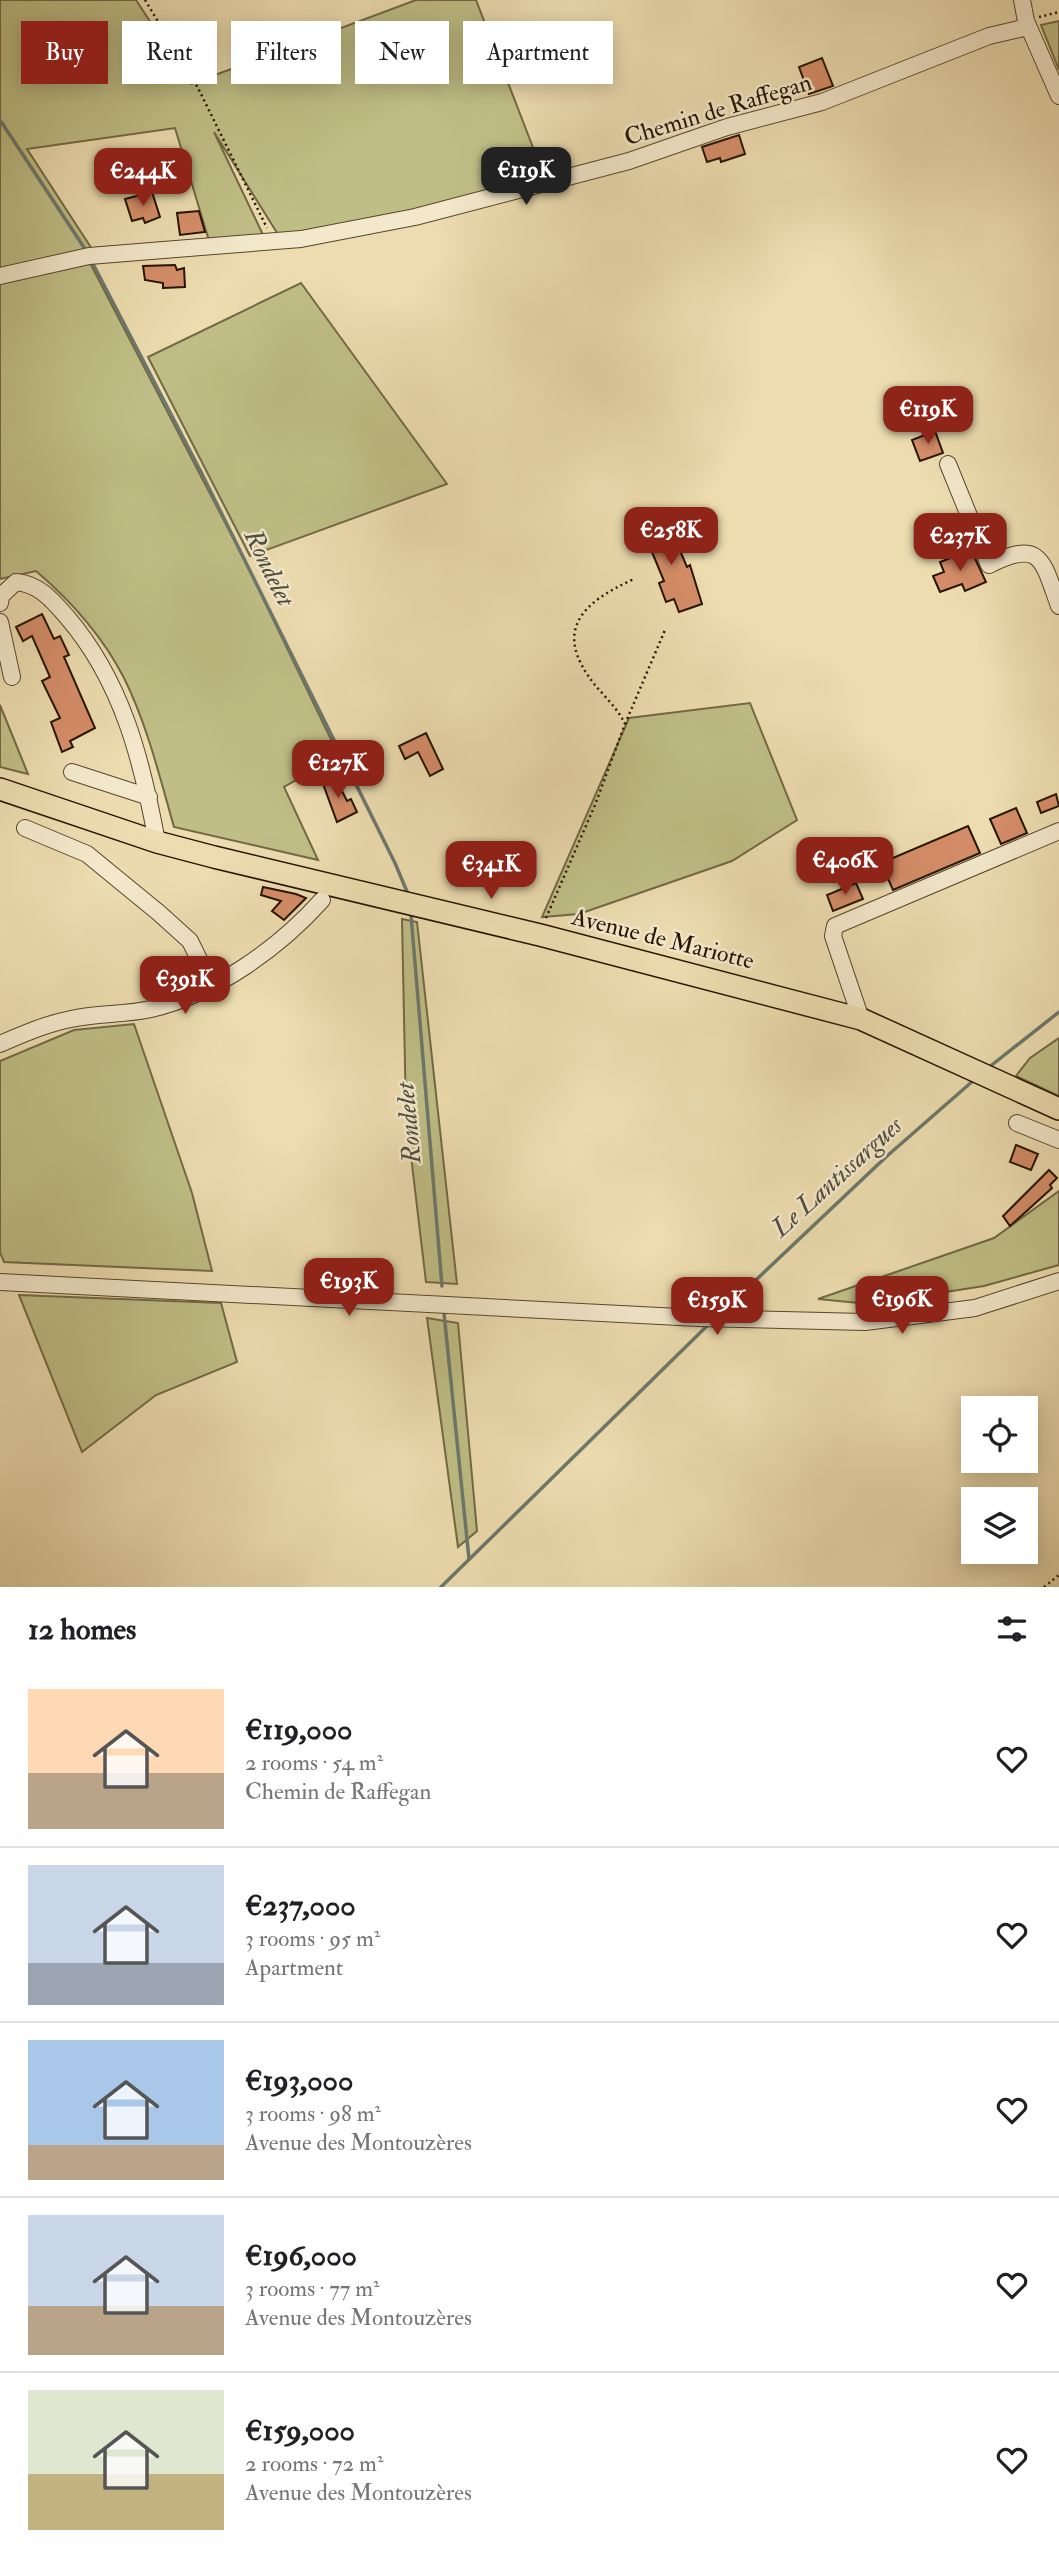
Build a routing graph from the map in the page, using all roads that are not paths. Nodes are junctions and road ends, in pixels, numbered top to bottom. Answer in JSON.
{"nodes":[{"id":1,"x":1021,"y":0,"type":"edge"},
{"id":2,"x":1027,"y":24,"type":"junction"},
{"id":3,"x":1059,"y":96,"type":"edge"},
{"id":4,"x":0,"y":276,"type":"edge"},
{"id":5,"x":948,"y":464,"type":"dead end"},
{"id":6,"x":0,"y":603,"type":"edge"},
{"id":7,"x":1059,"y":606,"type":"edge"},
{"id":8,"x":0,"y":622,"type":"edge"},
{"id":9,"x":12,"y":677,"type":"dead end"},
{"id":10,"x":72,"y":772,"type":"dead end"},
{"id":11,"x":0,"y":789,"type":"edge"},
{"id":12,"x":149,"y":797,"type":"junction"},
{"id":13,"x":25,"y":828,"type":"dead end"},
{"id":14,"x":1059,"y":831,"type":"edge"},
{"id":15,"x":157,"y":842,"type":"junction"},
{"id":16,"x":322,"y":900,"type":"dead end"},
{"id":17,"x":211,"y":984,"type":"junction"},
{"id":18,"x":861,"y":1020,"type":"junction"},
{"id":19,"x":0,"y":1044,"type":"edge"},
{"id":20,"x":1059,"y":1109,"type":"edge"},
{"id":21,"x":1017,"y":1123,"type":"dead end"},
{"id":22,"x":1059,"y":1140,"type":"edge"},
{"id":23,"x":0,"y":1282,"type":"edge"},
{"id":24,"x":1059,"y":1282,"type":"edge"}],
"edges":[{"from":1,"to":2,"type":"street"},
{"from":2,"to":3,"type":"street"},
{"from":2,"to":4,"type":"street","name":"Chemin de Raffegan"},
{"from":5,"to":7,"type":"street"},
{"from":6,"to":12,"type":"street"},
{"from":8,"to":9,"type":"street"},
{"from":10,"to":12,"type":"street"},
{"from":11,"to":15,"type":"main road","name":"Avenue de Mariotte"},
{"from":12,"to":15,"type":"street"},
{"from":13,"to":17,"type":"street"},
{"from":14,"to":18,"type":"street"},
{"from":15,"to":18,"type":"main road","name":"Avenue de Mariotte"},
{"from":16,"to":17,"type":"street"},
{"from":17,"to":19,"type":"street"},
{"from":18,"to":20,"type":"main road","name":"Avenue de Mariotte"},
{"from":21,"to":22,"type":"street"},
{"from":23,"to":24,"type":"street"}]}
